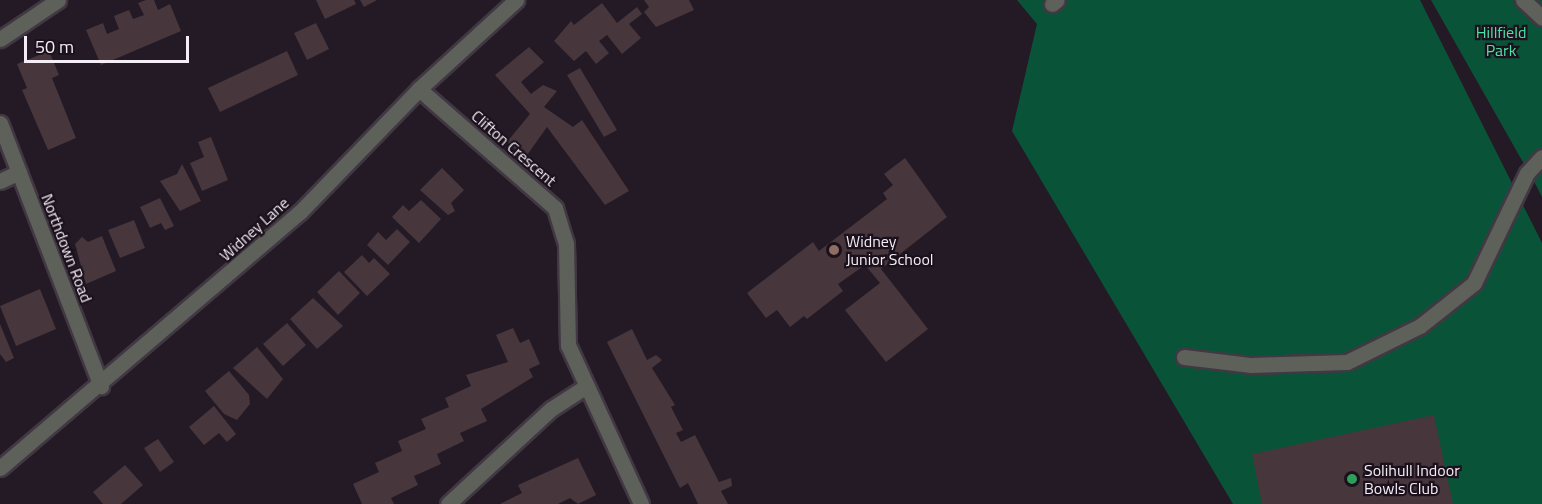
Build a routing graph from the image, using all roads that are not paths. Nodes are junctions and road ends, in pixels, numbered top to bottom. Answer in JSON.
{"nodes":[{"id":1,"x":58,"y":0,"type":"edge"},
{"id":2,"x":516,"y":0,"type":"edge"},
{"id":3,"x":1523,"y":0,"type":"edge"},
{"id":4,"x":1542,"y":18,"type":"edge"},
{"id":5,"x":0,"y":39,"type":"edge"},
{"id":6,"x":419,"y":89,"type":"junction"},
{"id":7,"x":0,"y":123,"type":"edge"},
{"id":8,"x":1542,"y":157,"type":"edge"},
{"id":9,"x":19,"y":172,"type":"junction"},
{"id":10,"x":0,"y":181,"type":"edge"},
{"id":11,"x":1184,"y":357,"type":"dead end"},
{"id":12,"x":101,"y":386,"type":"junction"},
{"id":13,"x":585,"y":387,"type":"junction"},
{"id":14,"x":0,"y":468,"type":"edge"},
{"id":15,"x":448,"y":504,"type":"edge"},
{"id":16,"x":641,"y":504,"type":"edge"}],
"edges":[{"from":1,"to":5,"type":"street"},
{"from":2,"to":6,"type":"street","name":"Widney Lane"},
{"from":3,"to":4,"type":"street"},
{"from":6,"to":12,"type":"street","name":"Widney Lane"},
{"from":6,"to":13,"type":"street","name":"Clifton Crescent"},
{"from":7,"to":9,"type":"street","name":"Northdown Road"},
{"from":8,"to":11,"type":"street"},
{"from":9,"to":10,"type":"street"},
{"from":9,"to":12,"type":"street","name":"Northdown Road"},
{"from":12,"to":14,"type":"street","name":"Widney Lane"},
{"from":13,"to":15,"type":"street"},
{"from":13,"to":16,"type":"street","name":"Clifton Crescent"}]}
